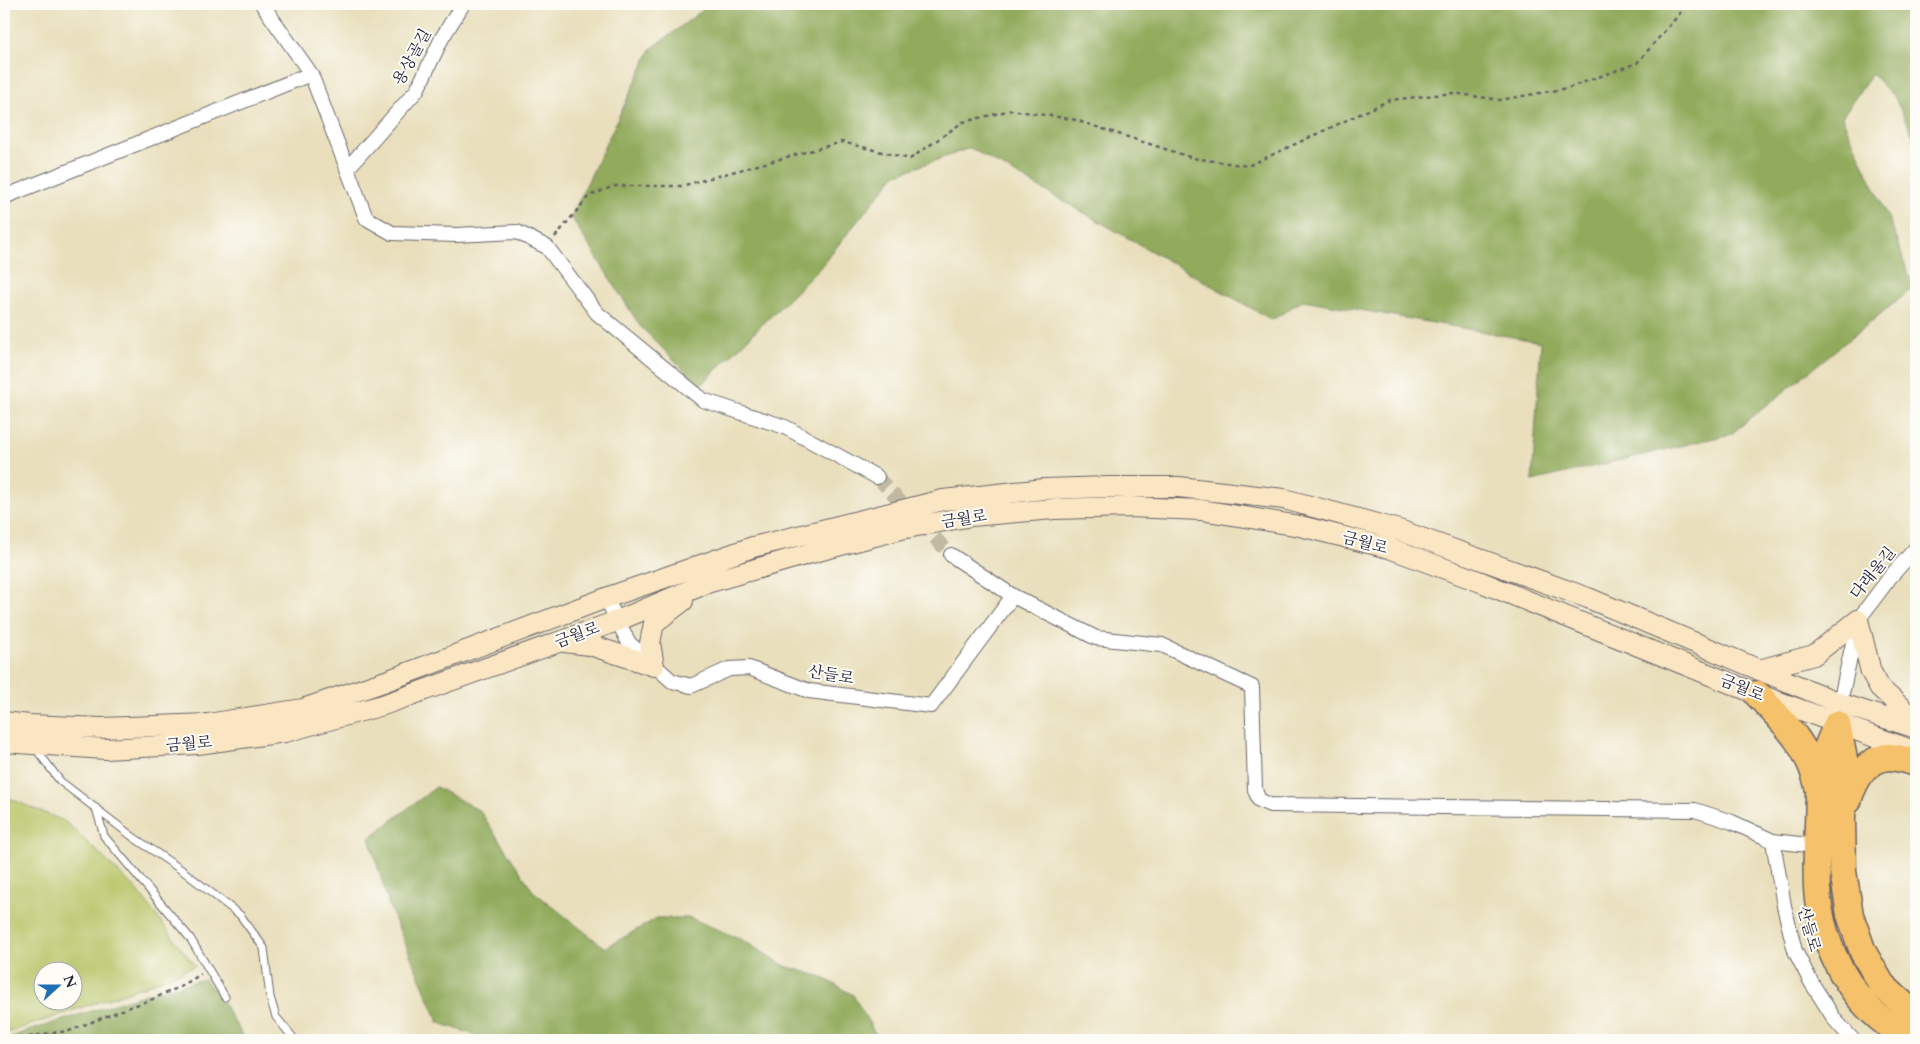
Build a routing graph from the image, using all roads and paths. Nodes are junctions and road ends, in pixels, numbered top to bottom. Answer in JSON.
{"nodes":[{"id":1,"x":262,"y":4,"type":"edge"},
{"id":2,"x":463,"y":4,"type":"edge"},
{"id":3,"x":1688,"y":4,"type":"edge"},
{"id":4,"x":310,"y":74,"type":"junction"},
{"id":5,"x":347,"y":168,"type":"junction"},
{"id":6,"x":4,"y":197,"type":"edge"},
{"id":7,"x":547,"y":247,"type":"junction"},
{"id":8,"x":877,"y":477,"type":"tunnel mouth"},
{"id":9,"x":1916,"y":548,"type":"edge"},
{"id":10,"x":951,"y":555,"type":"tunnel mouth"},
{"id":11,"x":708,"y":583,"type":"junction"},
{"id":12,"x":1013,"y":596,"type":"junction"},
{"id":13,"x":606,"y":598,"type":"junction"},
{"id":14,"x":1858,"y":620,"type":"junction"},
{"id":15,"x":617,"y":621,"type":"junction"},
{"id":16,"x":560,"y":642,"type":"junction"},
{"id":17,"x":654,"y":666,"type":"junction"},
{"id":18,"x":1758,"y":682,"type":"junction"},
{"id":19,"x":1838,"y":714,"type":"junction"},
{"id":20,"x":1916,"y":721,"type":"edge"},
{"id":21,"x":4,"y":722,"type":"edge"},
{"id":22,"x":1916,"y":728,"type":"edge"},
{"id":23,"x":4,"y":742,"type":"edge"},
{"id":24,"x":33,"y":744,"type":"junction"},
{"id":25,"x":1916,"y":752,"type":"edge"},
{"id":26,"x":1916,"y":763,"type":"edge"},
{"id":27,"x":1820,"y":790,"type":"junction"},
{"id":28,"x":96,"y":808,"type":"junction"},
{"id":29,"x":1842,"y":818,"type":"junction"},
{"id":30,"x":1774,"y":841,"type":"junction"},
{"id":31,"x":1817,"y":846,"type":"junction"},
{"id":32,"x":208,"y":969,"type":"junction"},
{"id":33,"x":225,"y":997,"type":"dead end"},
{"id":34,"x":1916,"y":1016,"type":"edge"},
{"id":35,"x":13,"y":1040,"type":"edge"},
{"id":36,"x":295,"y":1040,"type":"edge"},
{"id":37,"x":1853,"y":1040,"type":"edge"},
{"id":38,"x":1916,"y":1040,"type":"edge"}],
"edges":[{"from":1,"to":4,"type":"street"},
{"from":2,"to":5,"type":"street","name":"용상골길"},
{"from":3,"to":7,"type":"path"},
{"from":4,"to":5,"type":"street"},
{"from":4,"to":6,"type":"street"},
{"from":5,"to":7,"type":"street"},
{"from":7,"to":8,"type":"street"},
{"from":9,"to":14,"type":"street","name":"다래울길"},
{"from":10,"to":12,"type":"street"},
{"from":11,"to":15,"type":"main road","name":"금월로"},
{"from":11,"to":17,"type":"main road"},
{"from":11,"to":18,"type":"main road","name":"금월로"},
{"from":12,"to":17,"type":"street","name":"산들로"},
{"from":12,"to":30,"type":"street"},
{"from":13,"to":15,"type":"street","name":"산들로"},
{"from":13,"to":18,"type":"main road","name":"금월로"},
{"from":13,"to":21,"type":"main road","name":"금월로"},
{"from":14,"to":18,"type":"main road"},
{"from":14,"to":19,"type":"street"},
{"from":14,"to":20,"type":"main road"},
{"from":15,"to":16,"type":"main road","name":"금월로"},
{"from":15,"to":17,"type":"street","name":"산들로"},
{"from":16,"to":17,"type":"main road"},
{"from":16,"to":24,"type":"main road","name":"금월로"},
{"from":18,"to":19,"type":"main road","name":"금월로"},
{"from":18,"to":27,"type":"highway"},
{"from":19,"to":22,"type":"main road","name":"금월로"},
{"from":19,"to":25,"type":"main road","name":"금월로"},
{"from":19,"to":27,"type":"highway"},
{"from":19,"to":29,"type":"highway"},
{"from":23,"to":24,"type":"main road","name":"금월로"},
{"from":24,"to":28,"type":"lane"},
{"from":26,"to":29,"type":"highway"},
{"from":27,"to":31,"type":"highway"},
{"from":28,"to":32,"type":"lane"},
{"from":28,"to":36,"type":"lane"},
{"from":29,"to":34,"type":"highway"},
{"from":30,"to":31,"type":"street"},
{"from":30,"to":37,"type":"street","name":"산들로"},
{"from":31,"to":38,"type":"highway"},
{"from":32,"to":33,"type":"lane"},
{"from":32,"to":35,"type":"path"}]}
